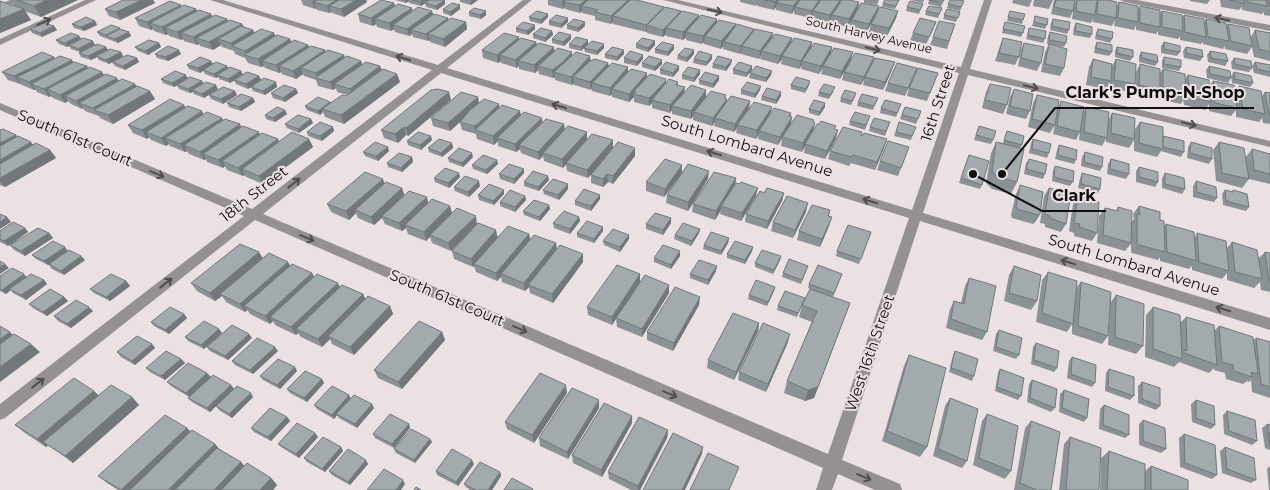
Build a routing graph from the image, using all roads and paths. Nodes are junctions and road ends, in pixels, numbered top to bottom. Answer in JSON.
{"nodes":[{"id":1,"x":17,"y":0,"type":"edge"},
{"id":2,"x":92,"y":0,"type":"edge"},
{"id":3,"x":214,"y":0,"type":"edge"},
{"id":4,"x":528,"y":0,"type":"edge"},
{"id":5,"x":667,"y":0,"type":"edge"},
{"id":6,"x":988,"y":0,"type":"edge"},
{"id":7,"x":1124,"y":0,"type":"edge"},
{"id":8,"x":0,"y":7,"type":"edge"},
{"id":9,"x":1270,"y":28,"type":"edge"},
{"id":10,"x":0,"y":42,"type":"edge"},
{"id":11,"x":440,"y":69,"type":"junction"},
{"id":12,"x":965,"y":71,"type":"junction"},
{"id":13,"x":0,"y":106,"type":"edge"},
{"id":14,"x":1270,"y":144,"type":"edge"},
{"id":15,"x":253,"y":215,"type":"junction"},
{"id":16,"x":916,"y":215,"type":"junction"},
{"id":17,"x":1270,"y":324,"type":"edge"},
{"id":18,"x":0,"y":413,"type":"edge"},
{"id":19,"x":833,"y":464,"type":"junction"},
{"id":20,"x":824,"y":490,"type":"edge"},
{"id":21,"x":894,"y":490,"type":"edge"}],
"edges":[{"from":1,"to":8,"type":"street"},
{"from":10,"to":2,"type":"street","one_way":true},
{"from":11,"to":3,"type":"street","name":"South Lombard Avenue","one_way":true},
{"from":4,"to":11,"type":"street","name":"18th Street"},
{"from":5,"to":12,"type":"street","name":"South Harvey Avenue","one_way":true},
{"from":6,"to":12,"type":"street","name":"16th Street"},
{"from":9,"to":7,"type":"street","one_way":true},
{"from":15,"to":11,"type":"street","name":"18th Street","one_way":true},
{"from":16,"to":11,"type":"street","name":"South Lombard Avenue","one_way":true},
{"from":12,"to":14,"type":"street","name":"South Harvey Avenue","one_way":true},
{"from":12,"to":16,"type":"street","name":"16th Street"},
{"from":13,"to":15,"type":"street","name":"South 61st Court","one_way":true},
{"from":18,"to":15,"type":"street","name":"18th Street","one_way":true},
{"from":15,"to":19,"type":"street","name":"South 61st Court","one_way":true},
{"from":17,"to":16,"type":"street","name":"South Lombard Avenue","one_way":true},
{"from":16,"to":19,"type":"street","name":"West 16th Street"},
{"from":19,"to":20,"type":"street","name":"West 16th Street"},
{"from":19,"to":21,"type":"street","name":"South 61st Court","one_way":true}]}
